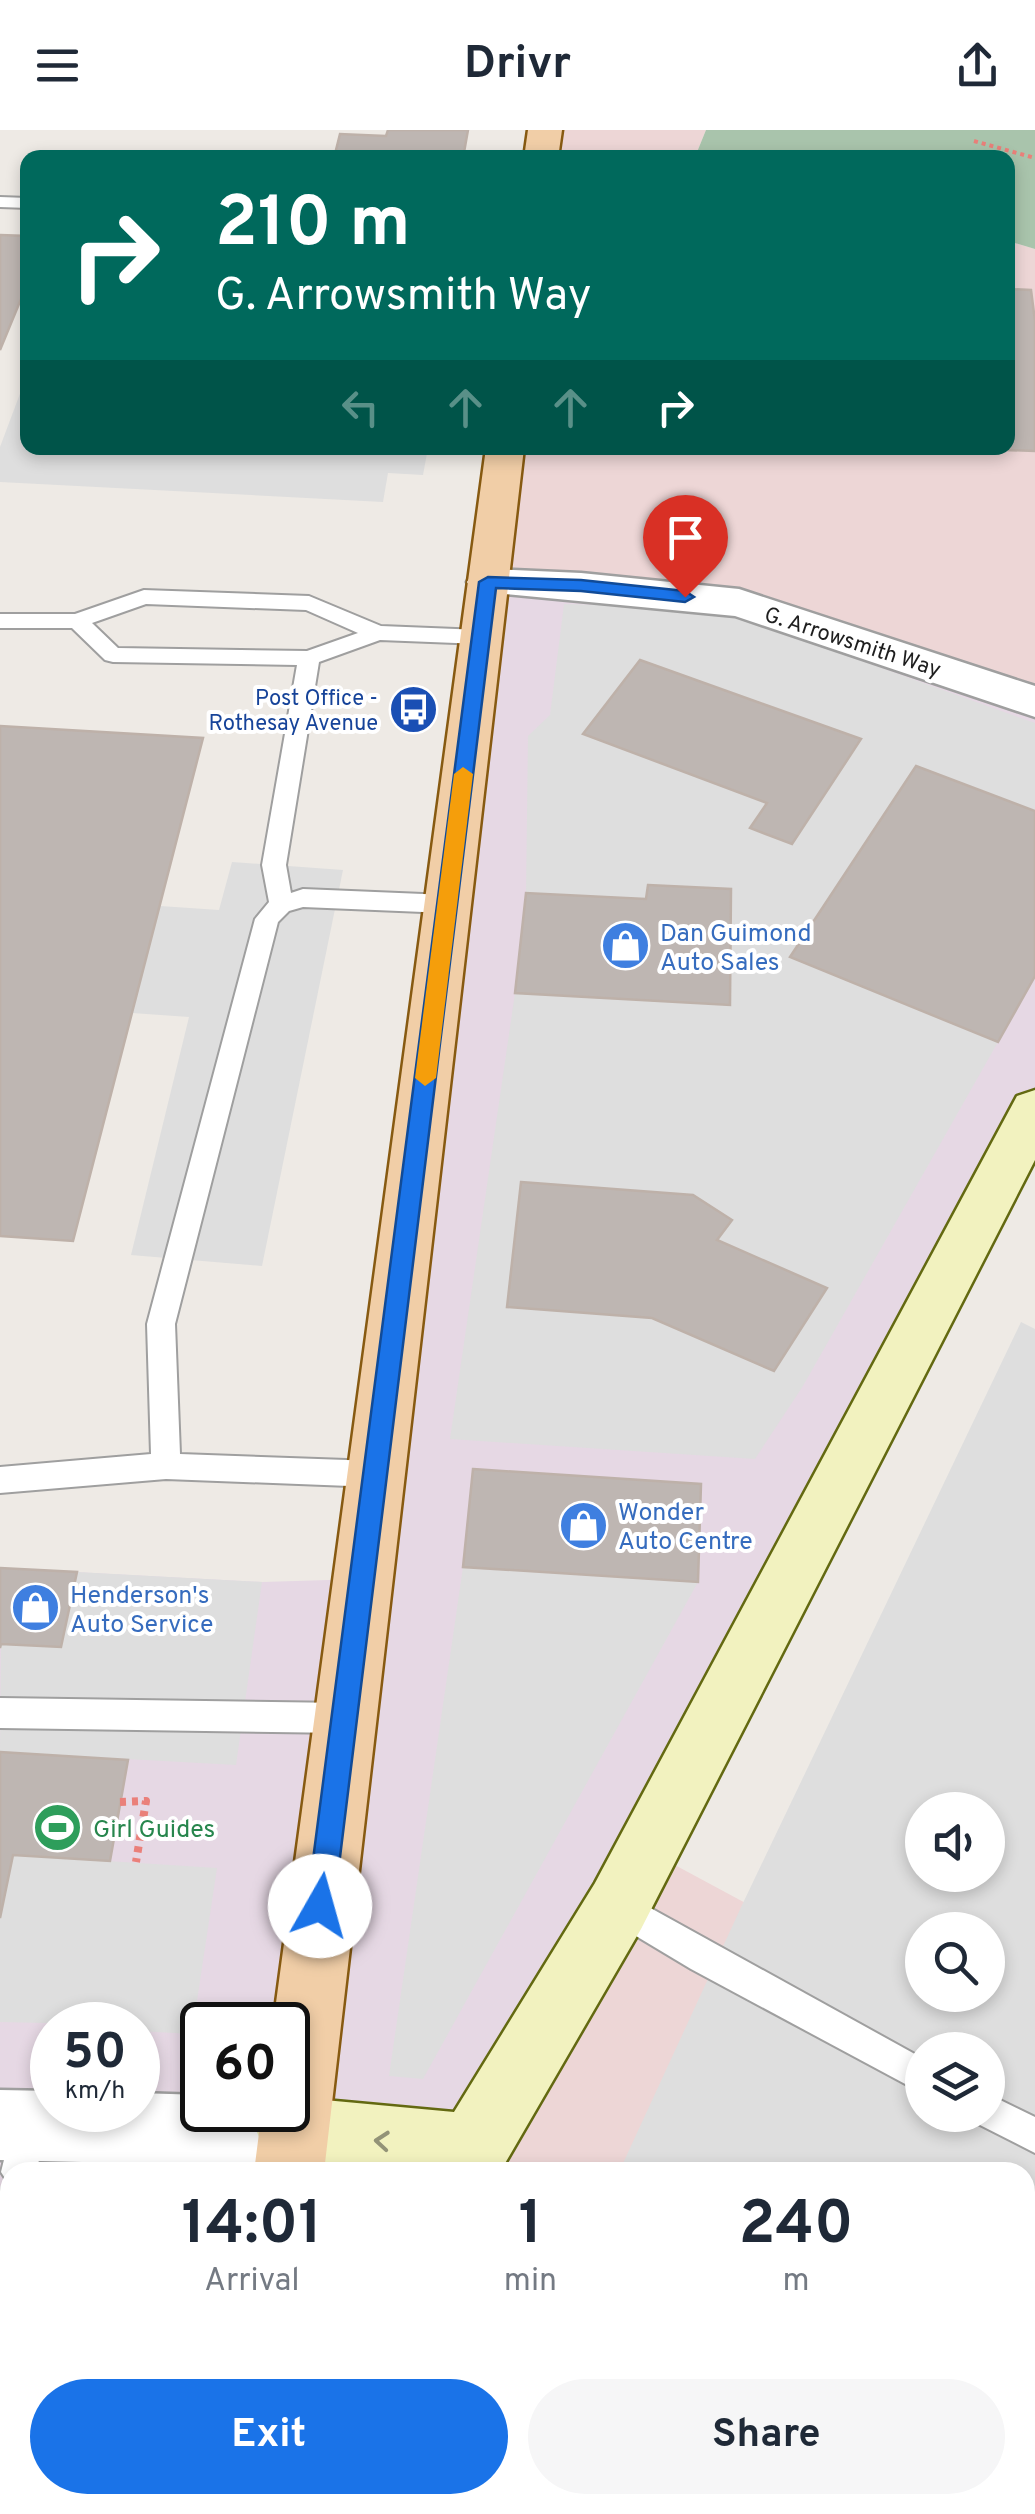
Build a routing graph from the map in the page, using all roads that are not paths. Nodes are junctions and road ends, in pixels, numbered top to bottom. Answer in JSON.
{"nodes":[{"id":1,"x":504,"y":455,"type":"edge"},
{"id":2,"x":488,"y":582,"type":"junction"},
{"id":3,"x":77,"y":620,"type":"junction"},
{"id":4,"x":0,"y":621,"type":"edge"},
{"id":5,"x":378,"y":632,"type":"junction"},
{"id":6,"x":480,"y":638,"type":"junction"},
{"id":7,"x":308,"y":658,"type":"junction"},
{"id":8,"x":1035,"y":702,"type":"edge"},
{"id":9,"x":281,"y":904,"type":"junction"},
{"id":10,"x":447,"y":904,"type":"junction"},
{"id":11,"x":1035,"y":1110,"type":"edge"},
{"id":12,"x":166,"y":1466,"type":"junction"},
{"id":13,"x":375,"y":1474,"type":"junction"},
{"id":14,"x":0,"y":1480,"type":"edge"},
{"id":15,"x":0,"y":1713,"type":"edge"},
{"id":16,"x":344,"y":1718,"type":"junction"},
{"id":17,"x":618,"y":1906,"type":"junction"},
{"id":18,"x":905,"y":2067,"type":"edge"},
{"id":19,"x":1005,"y":2120,"type":"edge"},
{"id":20,"x":1035,"y":2136,"type":"edge"},
{"id":21,"x":16,"y":2141,"type":"edge"},
{"id":22,"x":288,"y":2159,"type":"edge"},
{"id":23,"x":468,"y":2161,"type":"edge"}],
"edges":[{"from":1,"to":2,"type":"main road"},
{"from":2,"to":6,"type":"main road"},
{"from":2,"to":8,"type":"street","name":"G. Arrowsmith Way"},
{"from":3,"to":4,"type":"lane"},
{"from":3,"to":5,"type":"lane"},
{"from":3,"to":7,"type":"lane"},
{"from":5,"to":6,"type":"lane"},
{"from":5,"to":7,"type":"lane"},
{"from":6,"to":10,"type":"main road"},
{"from":7,"to":9,"type":"lane"},
{"from":9,"to":10,"type":"lane"},
{"from":9,"to":12,"type":"lane"},
{"from":10,"to":13,"type":"main road"},
{"from":11,"to":17,"type":"main road"},
{"from":12,"to":13,"type":"lane"},
{"from":12,"to":14,"type":"lane"},
{"from":13,"to":16,"type":"main road"},
{"from":15,"to":16,"type":"lane"},
{"from":16,"to":22,"type":"main road"},
{"from":17,"to":18,"type":"lane"},
{"from":17,"to":23,"type":"main road"},
{"from":19,"to":20,"type":"lane"},
{"from":21,"to":22,"type":"street"},
{"from":23,"to":22,"type":"main road","one_way":true}]}
